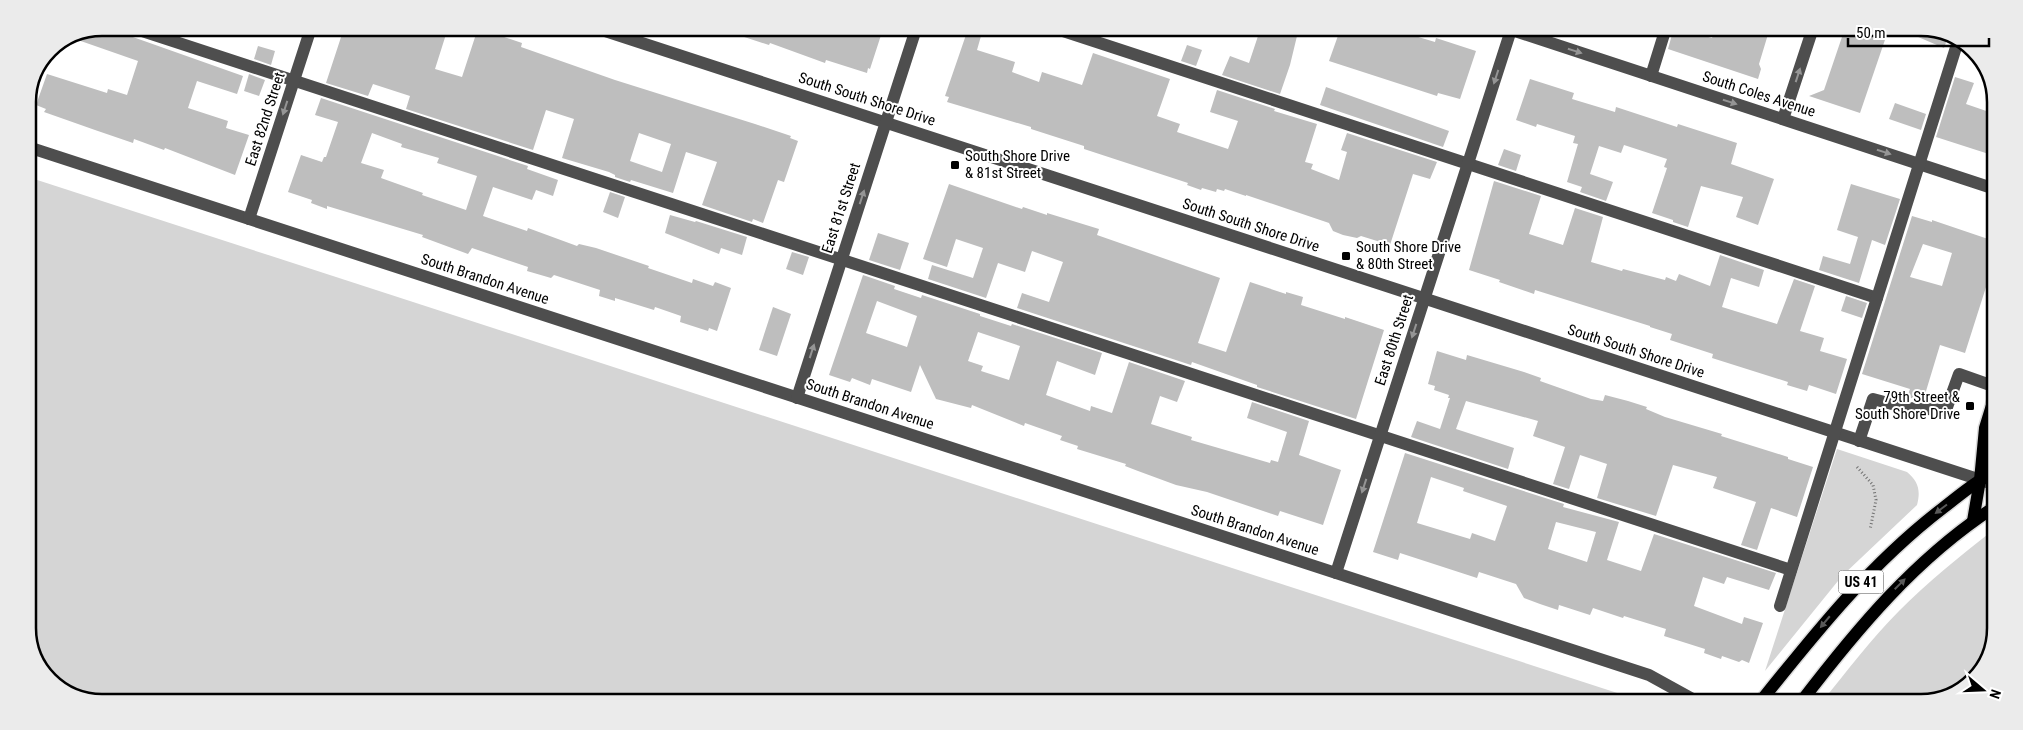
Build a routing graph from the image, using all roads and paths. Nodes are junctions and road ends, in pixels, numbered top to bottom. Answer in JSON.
{"nodes":[{"id":1,"x":158,"y":36,"type":"edge"},
{"id":2,"x":308,"y":36,"type":"edge"},
{"id":3,"x":623,"y":36,"type":"edge"},
{"id":4,"x":914,"y":36,"type":"edge"},
{"id":5,"x":1078,"y":36,"type":"edge"},
{"id":6,"x":1510,"y":36,"type":"edge"},
{"id":7,"x":1530,"y":36,"type":"edge"},
{"id":8,"x":1663,"y":36,"type":"edge"},
{"id":9,"x":1810,"y":36,"type":"edge"},
{"id":10,"x":1956,"y":46,"type":"edge"},
{"id":11,"x":1651,"y":76,"type":"junction"},
{"id":12,"x":294,"y":80,"type":"junction"},
{"id":13,"x":1784,"y":119,"type":"junction"},
{"id":14,"x":886,"y":123,"type":"junction"},
{"id":15,"x":36,"y":150,"type":"edge"},
{"id":16,"x":1469,"y":163,"type":"junction"},
{"id":17,"x":1919,"y":164,"type":"junction"},
{"id":18,"x":1987,"y":186,"type":"edge"},
{"id":19,"x":249,"y":219,"type":"junction"},
{"id":20,"x":842,"y":259,"type":"junction"},
{"id":21,"x":1877,"y":298,"type":"junction"},
{"id":22,"x":1425,"y":299,"type":"junction"},
{"id":23,"x":1987,"y":384,"type":"edge"},
{"id":24,"x":797,"y":398,"type":"junction"},
{"id":25,"x":1987,"y":422,"type":"edge"},
{"id":26,"x":1834,"y":433,"type":"junction"},
{"id":27,"x":1381,"y":436,"type":"junction"},
{"id":28,"x":1859,"y":441,"type":"junction"},
{"id":29,"x":1857,"y":467,"type":"dead end"},
{"id":30,"x":1987,"y":476,"type":"edge"},
{"id":31,"x":1980,"y":480,"type":"junction"},
{"id":32,"x":1987,"y":482,"type":"edge"},
{"id":33,"x":1987,"y":512,"type":"edge"},
{"id":34,"x":1973,"y":521,"type":"junction"},
{"id":35,"x":1870,"y":530,"type":"dead end"},
{"id":36,"x":1791,"y":570,"type":"junction"},
{"id":37,"x":1336,"y":573,"type":"junction"},
{"id":38,"x":1780,"y":606,"type":"dead end"},
{"id":39,"x":1683,"y":694,"type":"edge"},
{"id":40,"x":1767,"y":694,"type":"edge"},
{"id":41,"x":1807,"y":694,"type":"edge"}],
"edges":[{"from":1,"to":12,"type":"street"},
{"from":2,"to":12,"type":"street","name":"East 82nd Street"},
{"from":3,"to":14,"type":"street","name":"South South Shore Drive"},
{"from":4,"to":14,"type":"street","name":"East 81st Street"},
{"from":5,"to":16,"type":"street"},
{"from":6,"to":16,"type":"street","name":"East 80th Street","one_way":true},
{"from":7,"to":11,"type":"street","name":"South Coles Avenue","one_way":true},
{"from":8,"to":11,"type":"street"},
{"from":13,"to":9,"type":"street","one_way":true},
{"from":10,"to":17,"type":"street"},
{"from":11,"to":13,"type":"street","name":"South Coles Avenue","one_way":true},
{"from":12,"to":19,"type":"street","name":"East 82nd Street","one_way":true},
{"from":12,"to":20,"type":"street"},
{"from":13,"to":17,"type":"street","name":"South Coles Avenue","one_way":true},
{"from":20,"to":14,"type":"street","name":"East 81st Street","one_way":true},
{"from":14,"to":22,"type":"street","name":"South South Shore Drive"},
{"from":15,"to":19,"type":"street","name":"South Brandon Avenue"},
{"from":16,"to":21,"type":"street"},
{"from":16,"to":22,"type":"street","name":"East 80th Street"},
{"from":17,"to":18,"type":"street","name":"South Coles Avenue"},
{"from":17,"to":21,"type":"street"},
{"from":19,"to":24,"type":"street","name":"South Brandon Avenue"},
{"from":24,"to":20,"type":"street","name":"East 81st Street","one_way":true},
{"from":20,"to":27,"type":"street"},
{"from":21,"to":26,"type":"street"},
{"from":22,"to":26,"type":"street","name":"South South Shore Drive"},
{"from":22,"to":27,"type":"street","name":"East 80th Street","one_way":true},
{"from":23,"to":28,"type":"street"},
{"from":24,"to":37,"type":"street","name":"South Brandon Avenue"},
{"from":25,"to":31,"type":"main road"},
{"from":26,"to":28,"type":"street","name":"South South Shore Drive"},
{"from":26,"to":36,"type":"street"},
{"from":27,"to":36,"type":"street"},
{"from":27,"to":37,"type":"street","name":"East 80th Street","one_way":true},
{"from":28,"to":31,"type":"street","name":"South South Shore Drive"},
{"from":29,"to":35,"type":"path"},
{"from":30,"to":31,"type":"main road","number":"US 41"},
{"from":31,"to":32,"type":"street","name":"South South Shore Drive"},
{"from":31,"to":34,"type":"main road"},
{"from":31,"to":40,"type":"main road","number":"US 41","one_way":true},
{"from":33,"to":34,"type":"main road","number":"US 41"},
{"from":41,"to":34,"type":"main road","number":"US 41","one_way":true},
{"from":36,"to":38,"type":"street"},
{"from":37,"to":39,"type":"street","name":"South Brandon Avenue"}]}
